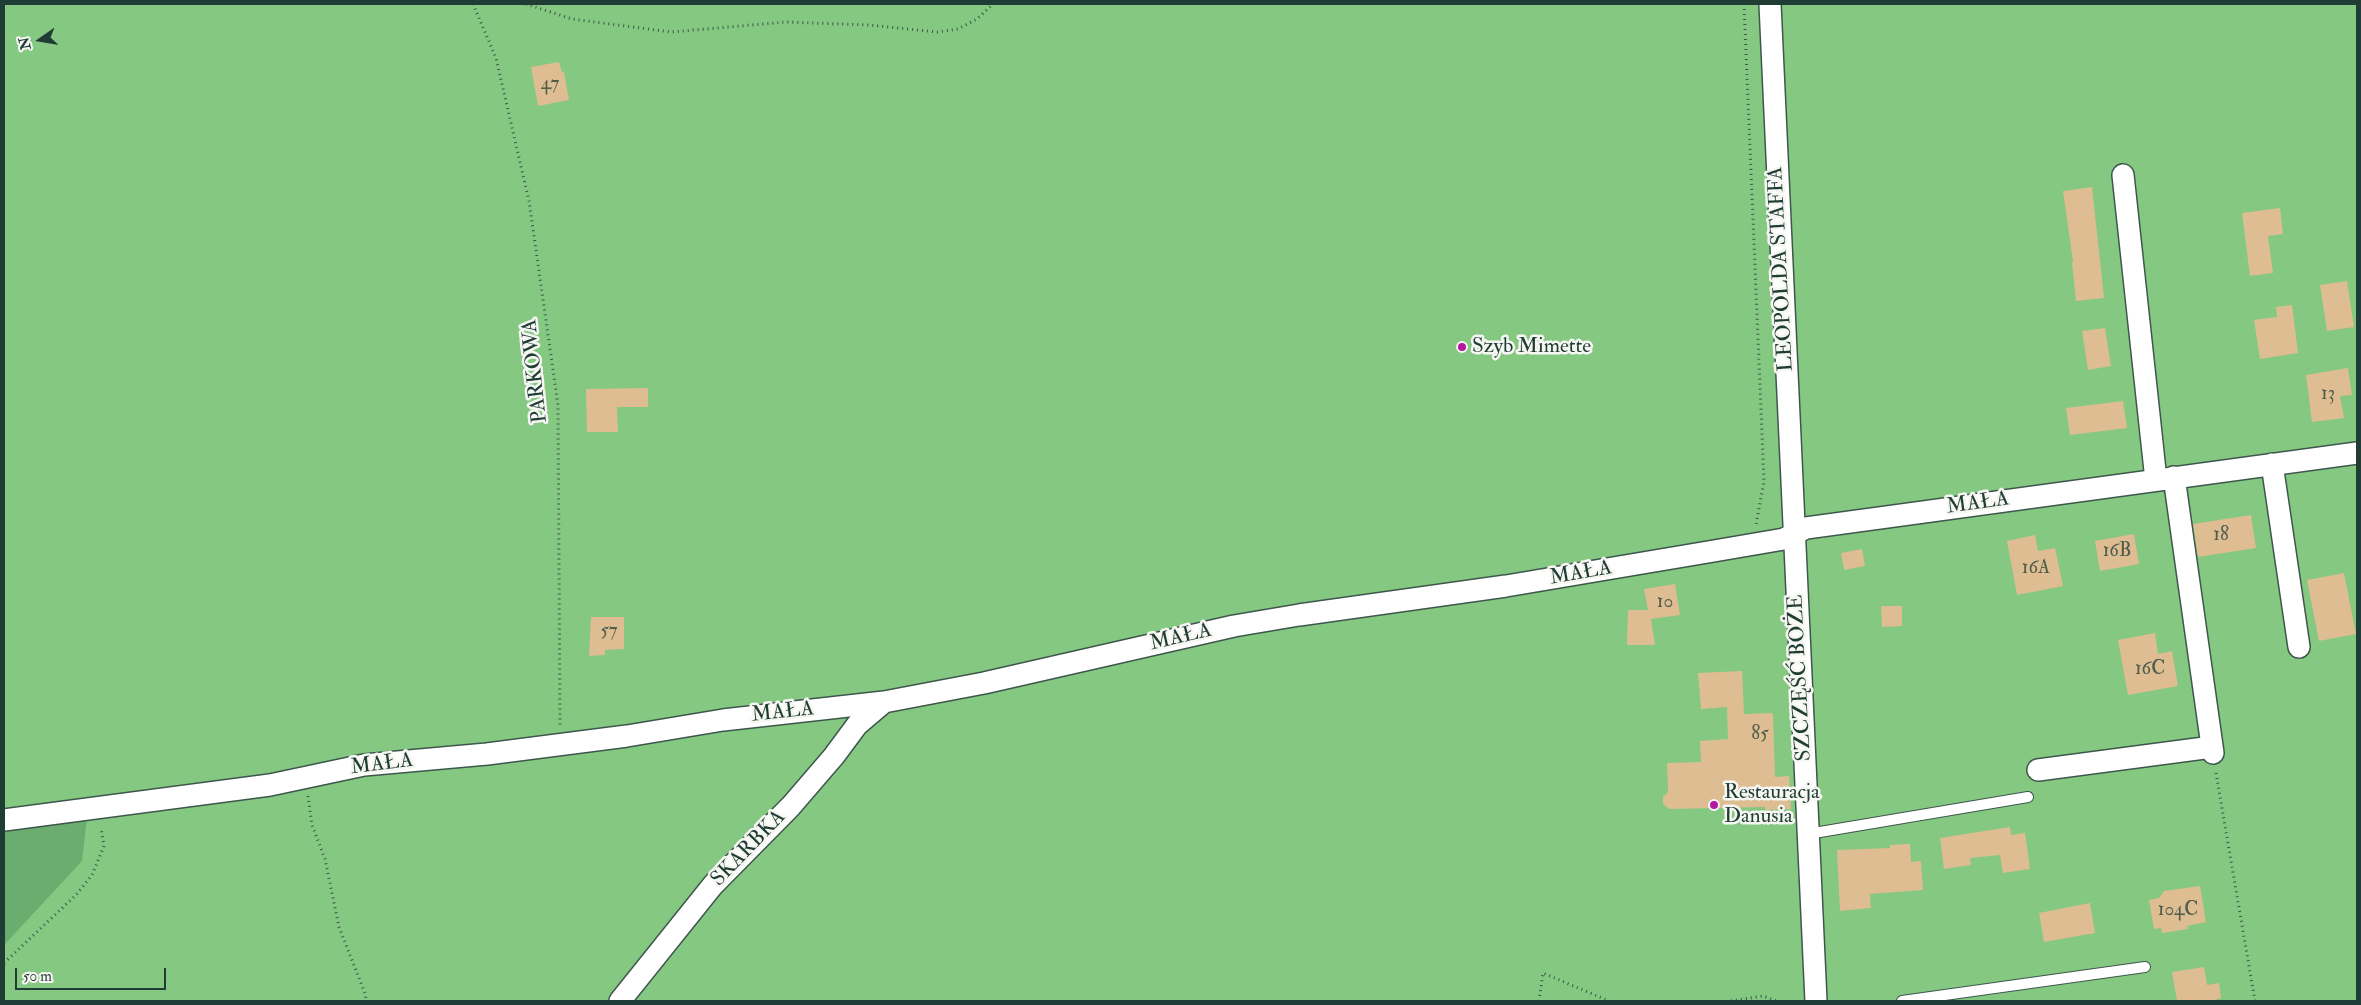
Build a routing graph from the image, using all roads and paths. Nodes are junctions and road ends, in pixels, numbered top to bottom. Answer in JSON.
{"nodes":[{"id":1,"x":473,"y":4,"type":"edge"},
{"id":2,"x":526,"y":4,"type":"edge"},
{"id":3,"x":993,"y":4,"type":"edge"},
{"id":4,"x":1744,"y":4,"type":"edge"},
{"id":5,"x":1770,"y":4,"type":"edge"},
{"id":6,"x":2123,"y":176,"type":"dead end"},
{"id":7,"x":2357,"y":453,"type":"edge"},
{"id":8,"x":2272,"y":464,"type":"junction"},
{"id":9,"x":2165,"y":478,"type":"junction"},
{"id":10,"x":1794,"y":534,"type":"junction"},
{"id":11,"x":1755,"y":543,"type":"junction"},
{"id":12,"x":2299,"y":647,"type":"dead end"},
{"id":13,"x":884,"y":702,"type":"junction"},
{"id":14,"x":560,"y":744,"type":"junction"},
{"id":15,"x":2212,"y":750,"type":"junction"},
{"id":16,"x":2038,"y":770,"type":"dead end"},
{"id":17,"x":305,"y":778,"type":"junction"},
{"id":18,"x":2028,"y":797,"type":"dead end"},
{"id":19,"x":97,"y":807,"type":"junction"},
{"id":20,"x":4,"y":820,"type":"edge"},
{"id":21,"x":1808,"y":834,"type":"junction"},
{"id":22,"x":4,"y":963,"type":"edge"},
{"id":23,"x":2145,"y":967,"type":"dead end"},
{"id":24,"x":1772,"y":1000,"type":"edge"},
{"id":25,"x":364,"y":1001,"type":"edge"},
{"id":26,"x":620,"y":1001,"type":"edge"},
{"id":27,"x":1539,"y":1001,"type":"edge"},
{"id":28,"x":1609,"y":1001,"type":"edge"},
{"id":29,"x":1731,"y":1001,"type":"edge"},
{"id":30,"x":1777,"y":1001,"type":"edge"},
{"id":31,"x":1816,"y":1001,"type":"edge"},
{"id":32,"x":1902,"y":1001,"type":"edge"},
{"id":33,"x":2256,"y":1001,"type":"edge"}],
"edges":[{"from":1,"to":14,"type":"path","name":"PARKOWA"},
{"from":2,"to":3,"type":"path"},
{"from":4,"to":11,"type":"path"},
{"from":5,"to":10,"type":"street","name":"LEOPOLDA STAFFA"},
{"from":6,"to":9,"type":"street"},
{"from":7,"to":8,"type":"street","name":"MAŁA"},
{"from":8,"to":9,"type":"street","name":"MAŁA"},
{"from":8,"to":12,"type":"street"},
{"from":9,"to":10,"type":"street","name":"MAŁA"},
{"from":9,"to":15,"type":"street"},
{"from":10,"to":11,"type":"street","name":"MAŁA"},
{"from":10,"to":21,"type":"street","name":"SZCZĘŚĆ BOŻE"},
{"from":11,"to":13,"type":"street","name":"MAŁA"},
{"from":13,"to":14,"type":"street","name":"MAŁA"},
{"from":13,"to":26,"type":"street","name":"SKARBKA"},
{"from":14,"to":17,"type":"street","name":"MAŁA"},
{"from":15,"to":16,"type":"street"},
{"from":15,"to":33,"type":"path"},
{"from":17,"to":19,"type":"street","name":"MAŁA"},
{"from":17,"to":25,"type":"path"},
{"from":18,"to":21,"type":"lane"},
{"from":19,"to":20,"type":"street","name":"MAŁA"},
{"from":19,"to":22,"type":"path"},
{"from":21,"to":31,"type":"street","name":"SZCZĘŚĆ BOŻE"},
{"from":23,"to":32,"type":"lane"},
{"from":24,"to":29,"type":"path"},
{"from":24,"to":30,"type":"path"},
{"from":27,"to":28,"type":"path"}]}
